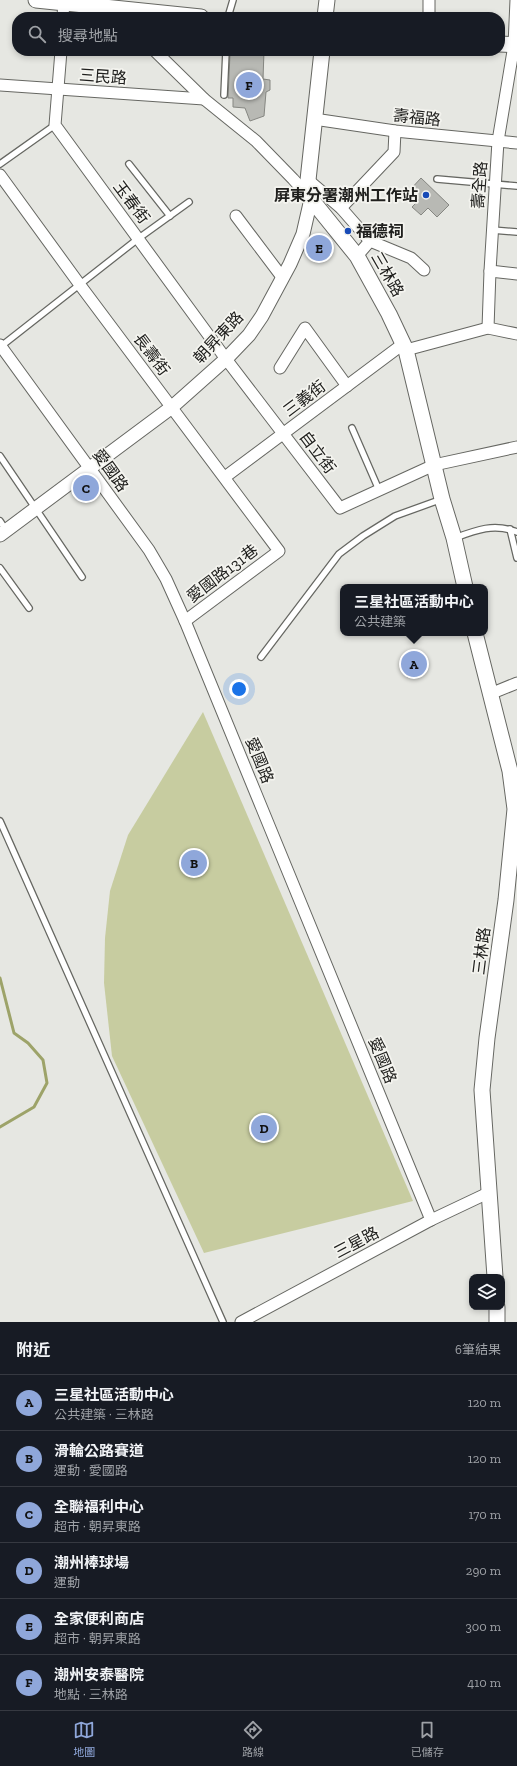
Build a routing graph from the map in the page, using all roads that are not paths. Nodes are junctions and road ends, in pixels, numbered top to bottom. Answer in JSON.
{"nodes":[{"id":1,"x":36,"y":0,"type":"edge"},
{"id":2,"x":233,"y":0,"type":"edge"},
{"id":3,"x":327,"y":0,"type":"edge"},
{"id":4,"x":429,"y":0,"type":"edge"},
{"id":5,"x":516,"y":0,"type":"edge"},
{"id":6,"x":104,"y":6,"type":"junction"},
{"id":7,"x":64,"y":7,"type":"edge"},
{"id":8,"x":111,"y":12,"type":"edge"},
{"id":9,"x":157,"y":12,"type":"edge"},
{"id":10,"x":229,"y":12,"type":"edge"},
{"id":11,"x":326,"y":12,"type":"edge"},
{"id":12,"x":429,"y":12,"type":"edge"},
{"id":13,"x":510,"y":45,"type":"edge"},
{"id":14,"x":61,"y":56,"type":"edge"},
{"id":15,"x":160,"y":56,"type":"edge"},
{"id":16,"x":226,"y":56,"type":"edge"},
{"id":17,"x":321,"y":56,"type":"edge"},
{"id":18,"x":0,"y":85,"type":"edge"},
{"id":19,"x":59,"y":89,"type":"junction"},
{"id":20,"x":224,"y":95,"type":"dead end"},
{"id":21,"x":204,"y":99,"type":"junction"},
{"id":22,"x":314,"y":118,"type":"junction"},
{"id":23,"x":55,"y":125,"type":"junction"},
{"id":24,"x":395,"y":131,"type":"junction"},
{"id":25,"x":498,"y":141,"type":"junction"},
{"id":26,"x":517,"y":143,"type":"edge"},
{"id":27,"x":0,"y":164,"type":"edge"},
{"id":28,"x":129,"y":164,"type":"dead end"},
{"id":29,"x":0,"y":175,"type":"edge"},
{"id":30,"x":437,"y":179,"type":"dead end"},
{"id":31,"x":308,"y":180,"type":"junction"},
{"id":32,"x":495,"y":184,"type":"junction"},
{"id":33,"x":517,"y":186,"type":"edge"},
{"id":34,"x":311,"y":199,"type":"junction"},
{"id":35,"x":189,"y":202,"type":"dead end"},
{"id":36,"x":341,"y":208,"type":"junction"},
{"id":37,"x":170,"y":216,"type":"junction"},
{"id":38,"x":236,"y":216,"type":"dead end"},
{"id":39,"x":492,"y":230,"type":"junction"},
{"id":40,"x":517,"y":232,"type":"edge"},
{"id":41,"x":139,"y":238,"type":"junction"},
{"id":42,"x":370,"y":241,"type":"junction"},
{"id":43,"x":357,"y":256,"type":"junction"},
{"id":44,"x":424,"y":270,"type":"dead end"},
{"id":45,"x":490,"y":271,"type":"junction"},
{"id":46,"x":517,"y":274,"type":"edge"},
{"id":47,"x":282,"y":277,"type":"junction"},
{"id":48,"x":80,"y":285,"type":"junction"},
{"id":49,"x":488,"y":328,"type":"junction"},
{"id":50,"x":517,"y":334,"type":"edge"},
{"id":51,"x":0,"y":346,"type":"edge"},
{"id":52,"x":404,"y":347,"type":"junction"},
{"id":53,"x":226,"y":359,"type":"junction"},
{"id":54,"x":280,"y":368,"type":"dead end"},
{"id":55,"x":347,"y":386,"type":"junction"},
{"id":56,"x":172,"y":407,"type":"junction"},
{"id":57,"x":352,"y":428,"type":"dead end"},
{"id":58,"x":284,"y":433,"type":"junction"},
{"id":59,"x":517,"y":447,"type":"edge"},
{"id":60,"x":0,"y":456,"type":"edge"},
{"id":61,"x":434,"y":465,"type":"junction"},
{"id":62,"x":91,"y":468,"type":"junction"},
{"id":63,"x":225,"y":477,"type":"junction"},
{"id":64,"x":379,"y":490,"type":"junction"},
{"id":65,"x":442,"y":499,"type":"junction"},
{"id":66,"x":35,"y":510,"type":"junction"},
{"id":67,"x":2,"y":529,"type":"edge"},
{"id":68,"x":510,"y":529,"type":"junction"},
{"id":69,"x":517,"y":532,"type":"edge"},
{"id":70,"x":454,"y":538,"type":"junction"},
{"id":71,"x":279,"y":551,"type":"joint"},
{"id":72,"x":517,"y":558,"type":"edge"},
{"id":73,"x":0,"y":568,"type":"edge"},
{"id":74,"x":82,"y":577,"type":"dead end"},
{"id":75,"x":464,"y":584,"type":"edge"},
{"id":76,"x":29,"y":608,"type":"dead end"},
{"id":77,"x":185,"y":621,"type":"junction"},
{"id":78,"x":476,"y":636,"type":"edge"},
{"id":79,"x":261,"y":657,"type":"dead end"},
{"id":80,"x":517,"y":683,"type":"edge"},
{"id":81,"x":490,"y":694,"type":"junction"},
{"id":82,"x":513,"y":770,"type":"edge"},
{"id":83,"x":0,"y":821,"type":"edge"},
{"id":84,"x":488,"y":1193,"type":"junction"},
{"id":85,"x":431,"y":1220,"type":"junction"},
{"id":86,"x":494,"y":1274,"type":"edge"},
{"id":87,"x":496,"y":1310,"type":"edge"},
{"id":88,"x":223,"y":1322,"type":"edge"},
{"id":89,"x":241,"y":1322,"type":"edge"},
{"id":90,"x":498,"y":1322,"type":"edge"}],
"edges":[{"from":1,"to":7,"type":"main road"},
{"from":2,"to":10,"type":"lane"},
{"from":3,"to":11,"type":"main road"},
{"from":4,"to":12,"type":"street"},
{"from":5,"to":13,"type":"street","name":"壽全路"},
{"from":6,"to":7,"type":"main road"},
{"from":6,"to":8,"type":"street"},
{"from":6,"to":9,"type":"main road"},
{"from":13,"to":25,"type":"street","name":"壽全路"},
{"from":14,"to":19,"type":"street"},
{"from":15,"to":21,"type":"street","name":"三林路"},
{"from":16,"to":20,"type":"lane"},
{"from":17,"to":22,"type":"main road","name":"朝昇東路"},
{"from":18,"to":19,"type":"street","name":"三民路"},
{"from":19,"to":21,"type":"street","name":"三民路"},
{"from":19,"to":23,"type":"street"},
{"from":21,"to":34,"type":"street","name":"三林路"},
{"from":22,"to":24,"type":"street","name":"壽福路"},
{"from":22,"to":31,"type":"main road","name":"朝昇東路"},
{"from":23,"to":27,"type":"lane"},
{"from":23,"to":41,"type":"street","name":"玉春街"},
{"from":24,"to":25,"type":"street","name":"壽福路"},
{"from":24,"to":36,"type":"street"},
{"from":25,"to":26,"type":"street","name":"壽福路"},
{"from":25,"to":32,"type":"street","name":"壽全路"},
{"from":28,"to":37,"type":"lane"},
{"from":29,"to":48,"type":"street","name":"長壽街"},
{"from":30,"to":32,"type":"lane"},
{"from":31,"to":34,"type":"main road","name":"朝昇東路"},
{"from":31,"to":36,"type":"street"},
{"from":32,"to":33,"type":"lane"},
{"from":32,"to":39,"type":"street","name":"壽全路"},
{"from":34,"to":43,"type":"main road","name":"三林路"},
{"from":34,"to":47,"type":"street","name":"朝昇東路"},
{"from":35,"to":37,"type":"lane"},
{"from":36,"to":42,"type":"street"},
{"from":37,"to":41,"type":"lane"},
{"from":38,"to":47,"type":"street"},
{"from":39,"to":40,"type":"lane"},
{"from":39,"to":45,"type":"street","name":"壽全路"},
{"from":41,"to":48,"type":"lane"},
{"from":41,"to":53,"type":"street","name":"玉春街"},
{"from":42,"to":43,"type":"street"},
{"from":42,"to":44,"type":"street"},
{"from":43,"to":52,"type":"main road","name":"三林路"},
{"from":45,"to":46,"type":"street"},
{"from":45,"to":49,"type":"street","name":"壽全路"},
{"from":47,"to":53,"type":"street","name":"朝昇東路"},
{"from":48,"to":51,"type":"lane"},
{"from":48,"to":56,"type":"street","name":"長壽街"},
{"from":49,"to":50,"type":"street"},
{"from":49,"to":52,"type":"street"},
{"from":51,"to":62,"type":"street","name":"愛國路"},
{"from":52,"to":55,"type":"street","name":"三義街"},
{"from":52,"to":61,"type":"main road","name":"三林路"},
{"from":53,"to":56,"type":"street","name":"朝昇東路"},
{"from":53,"to":58,"type":"street","name":"自立街"},
{"from":54,"to":55,"type":"street"},
{"from":55,"to":58,"type":"street","name":"三義街"},
{"from":56,"to":62,"type":"street","name":"朝昇東路"},
{"from":56,"to":63,"type":"street","name":"長壽街"},
{"from":57,"to":64,"type":"lane"},
{"from":58,"to":63,"type":"street","name":"三義街"},
{"from":58,"to":64,"type":"street","name":"自立街"},
{"from":59,"to":61,"type":"street"},
{"from":60,"to":66,"type":"lane"},
{"from":61,"to":64,"type":"street"},
{"from":61,"to":65,"type":"main road","name":"三林路"},
{"from":62,"to":66,"type":"street","name":"朝昇東路"},
{"from":62,"to":77,"type":"street","name":"愛國路"},
{"from":63,"to":71,"type":"street","name":"長壽街"},
{"from":65,"to":70,"type":"main road","name":"三林路"},
{"from":65,"to":79,"type":"lane"},
{"from":66,"to":67,"type":"street","name":"朝昇東路"},
{"from":66,"to":74,"type":"lane"},
{"from":68,"to":69,"type":"lane"},
{"from":68,"to":70,"type":"lane"},
{"from":68,"to":72,"type":"lane"},
{"from":70,"to":75,"type":"main road","name":"三林路"},
{"from":71,"to":77,"type":"street","name":"愛國路131巷"},
{"from":73,"to":76,"type":"lane"},
{"from":77,"to":85,"type":"street","name":"愛國路"},
{"from":78,"to":81,"type":"main road","name":"三林路"},
{"from":80,"to":81,"type":"street"},
{"from":81,"to":82,"type":"main road","name":"三林路"},
{"from":82,"to":84,"type":"main road","name":"三林路"},
{"from":83,"to":88,"type":"lane"},
{"from":84,"to":85,"type":"street","name":"三星路"},
{"from":84,"to":86,"type":"main road","name":"三林路"},
{"from":85,"to":89,"type":"street","name":"三星路"},
{"from":87,"to":90,"type":"main road"}]}
